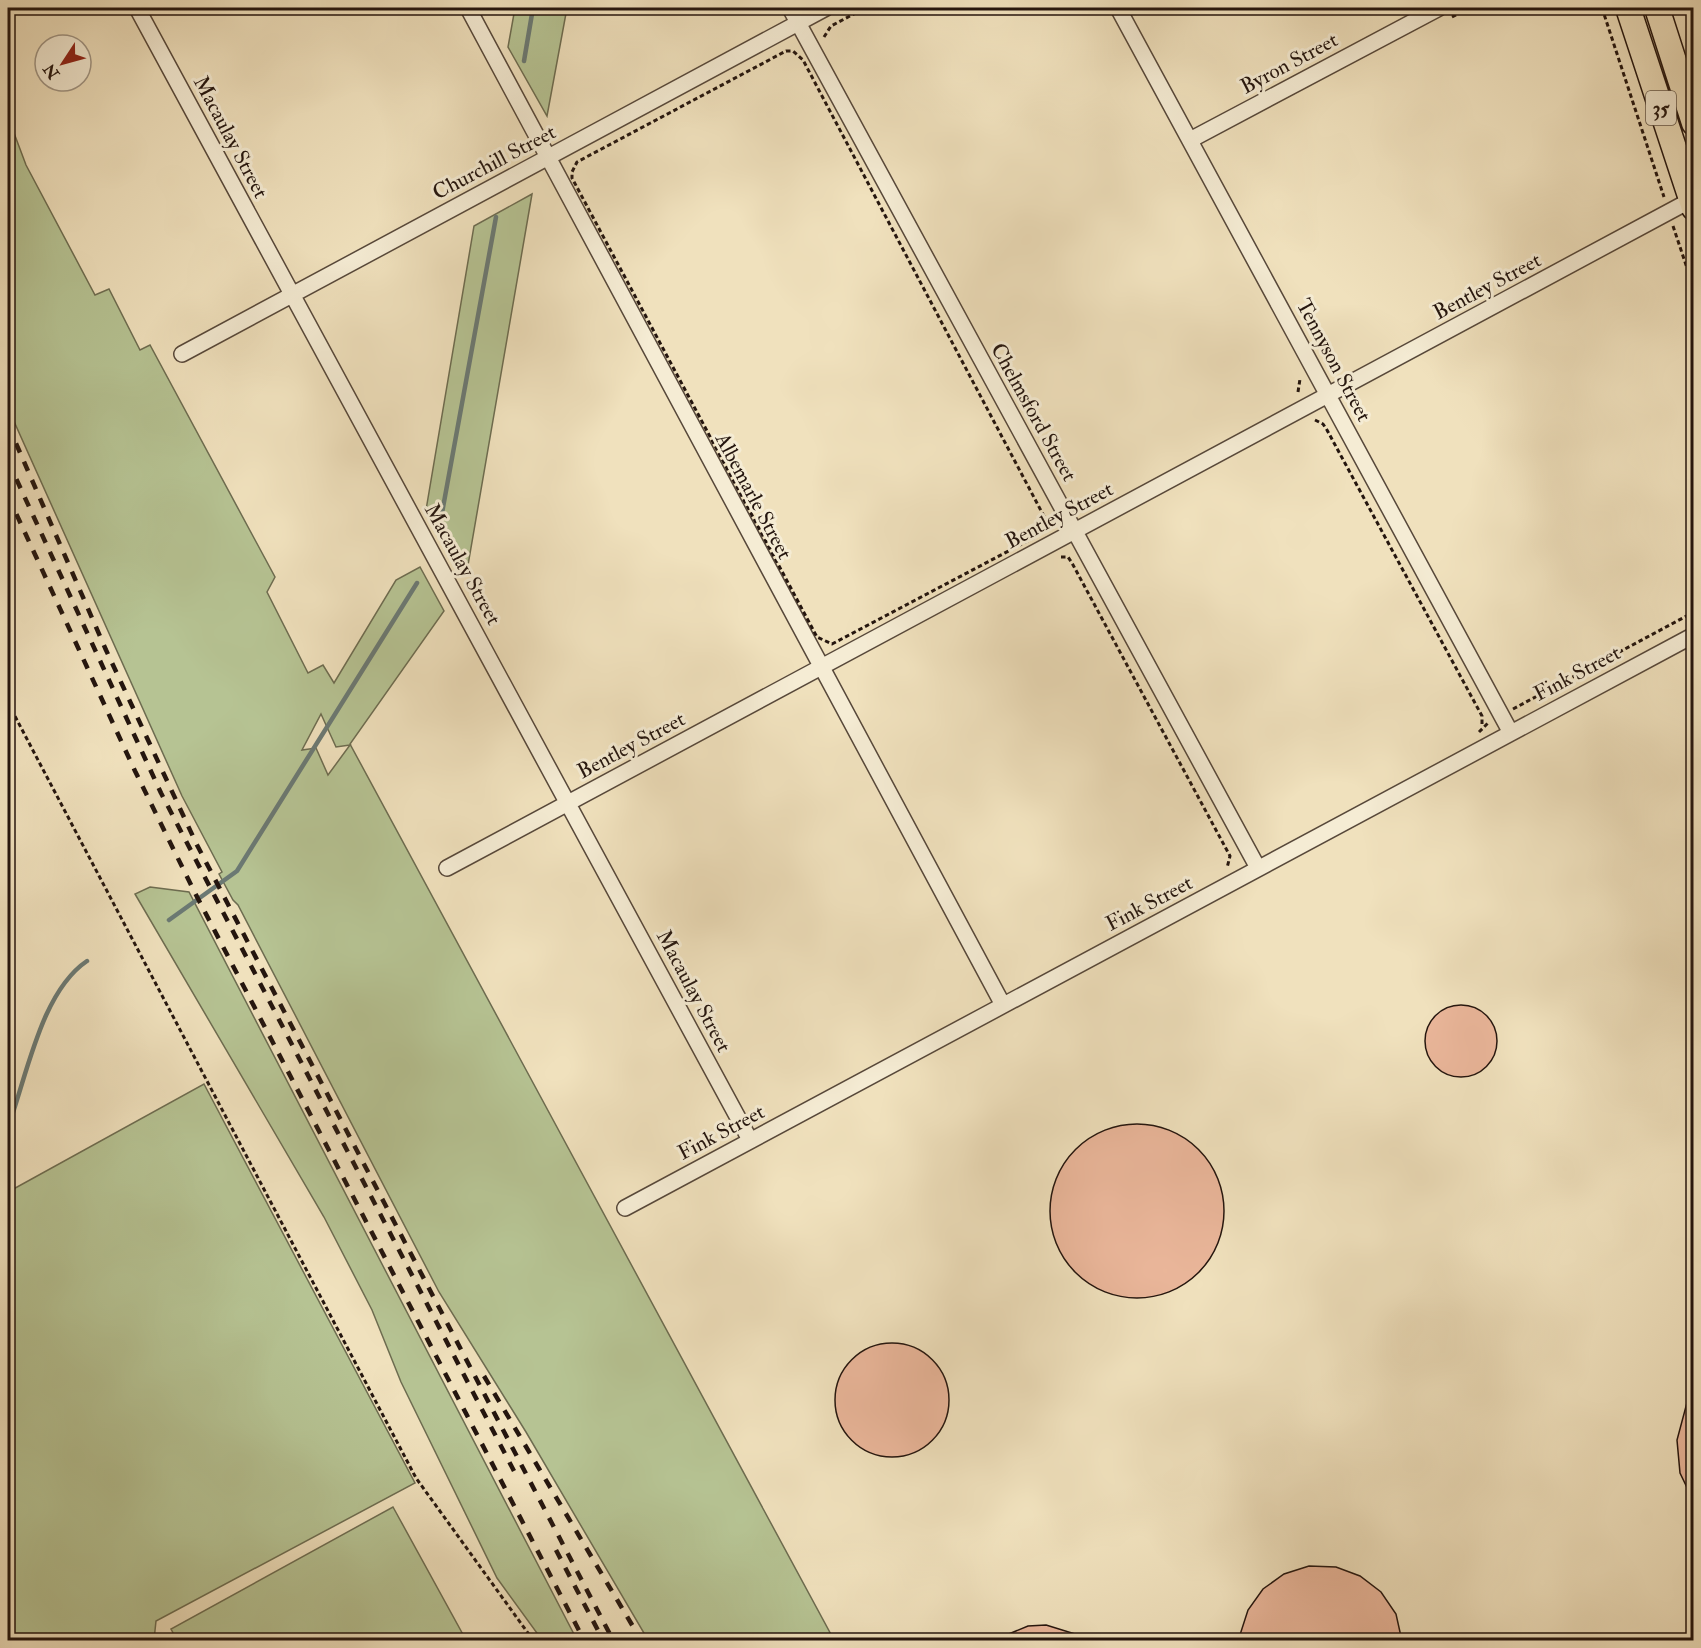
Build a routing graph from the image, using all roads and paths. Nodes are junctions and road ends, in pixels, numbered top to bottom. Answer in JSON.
{"nodes":[{"id":1,"x":137,"y":8,"type":"edge"},
{"id":2,"x":468,"y":8,"type":"edge"},
{"id":3,"x":790,"y":8,"type":"edge"},
{"id":4,"x":826,"y":8,"type":"edge"},
{"id":5,"x":865,"y":8,"type":"edge"},
{"id":6,"x":1118,"y":8,"type":"edge"},
{"id":7,"x":1469,"y":8,"type":"edge"},
{"id":8,"x":1602,"y":8,"type":"edge"},
{"id":9,"x":1628,"y":8,"type":"edge"},
{"id":10,"x":1657,"y":8,"type":"edge"},
{"id":11,"x":1444,"y":13,"type":"edge"},
{"id":12,"x":798,"y":22,"type":"junction"},
{"id":13,"x":825,"y":43,"type":"dead end"},
{"id":14,"x":1694,"y":123,"type":"edge"},
{"id":15,"x":1192,"y":140,"type":"junction"},
{"id":16,"x":548,"y":157,"type":"junction"},
{"id":17,"x":1692,"y":204,"type":"edge"},
{"id":18,"x":1669,"y":212,"type":"junction"},
{"id":19,"x":1694,"y":289,"type":"edge"},
{"id":20,"x":292,"y":295,"type":"junction"},
{"id":21,"x":182,"y":354,"type":"dead end"},
{"id":22,"x":1300,"y":378,"type":"dead end"},
{"id":23,"x":1329,"y":394,"type":"junction"},
{"id":24,"x":1294,"y":397,"type":"dead end"},
{"id":25,"x":1310,"y":420,"type":"dead end"},
{"id":26,"x":1074,"y":531,"type":"junction"},
{"id":27,"x":1053,"y":558,"type":"dead end"},
{"id":28,"x":1694,"y":612,"type":"edge"},
{"id":29,"x":1694,"y":635,"type":"edge"},
{"id":30,"x":837,"y":643,"type":"joint"},
{"id":31,"x":821,"y":666,"type":"junction"},
{"id":32,"x":8,"y":702,"type":"edge"},
{"id":33,"x":1501,"y":715,"type":"junction"},
{"id":34,"x":1482,"y":726,"type":"junction"},
{"id":35,"x":1510,"y":733,"type":"junction"},
{"id":36,"x":1473,"y":737,"type":"dead end"},
{"id":37,"x":568,"y":802,"type":"junction"},
{"id":38,"x":1255,"y":862,"type":"junction"},
{"id":39,"x":447,"y":868,"type":"dead end"},
{"id":40,"x":1227,"y":868,"type":"junction"},
{"id":41,"x":1220,"y":872,"type":"dead end"},
{"id":42,"x":1003,"y":1005,"type":"junction"},
{"id":43,"x":750,"y":1140,"type":"junction"},
{"id":44,"x":625,"y":1208,"type":"dead end"},
{"id":45,"x":533,"y":1641,"type":"edge"}],
"edges":[{"from":1,"to":20,"type":"street","name":"Macaulay Street"},
{"from":2,"to":16,"type":"street","name":"Albemarle Street"},
{"from":3,"to":12,"type":"street","name":"Chelmsford Street"},
{"from":4,"to":12,"type":"street","name":"Churchill Street"},
{"from":5,"to":13,"type":"path"},
{"from":6,"to":15,"type":"street","name":"Tennyson Street"},
{"from":7,"to":11,"type":"path"},
{"from":8,"to":18,"type":"path"},
{"from":9,"to":17,"type":"main road","number":"35"},
{"from":10,"to":14,"type":"main road","number":"35"},
{"from":11,"to":15,"type":"street","name":"Byron Street"},
{"from":12,"to":16,"type":"street","name":"Churchill Street"},
{"from":12,"to":26,"type":"street","name":"Chelmsford Street"},
{"from":15,"to":23,"type":"street","name":"Tennyson Street"},
{"from":16,"to":20,"type":"street","name":"Churchill Street"},
{"from":16,"to":31,"type":"street","name":"Albemarle Street"},
{"from":17,"to":18,"type":"street","name":"Bentley Street"},
{"from":18,"to":19,"type":"path"},
{"from":18,"to":23,"type":"street","name":"Bentley Street"},
{"from":20,"to":21,"type":"street","name":"Churchill Street"},
{"from":20,"to":37,"type":"street","name":"Macaulay Street"},
{"from":22,"to":24,"type":"path"},
{"from":23,"to":26,"type":"street","name":"Bentley Street"},
{"from":23,"to":33,"type":"street","name":"Tennyson Street"},
{"from":25,"to":34,"type":"path"},
{"from":26,"to":31,"type":"street","name":"Bentley Street"},
{"from":26,"to":38,"type":"street","name":"Chelmsford Street"},
{"from":27,"to":40,"type":"path"},
{"from":28,"to":33,"type":"path"},
{"from":29,"to":35,"type":"street","name":"Fink Street"},
{"from":30,"to":30,"type":"path"},
{"from":31,"to":37,"type":"street","name":"Bentley Street"},
{"from":31,"to":42,"type":"street","name":"Albemarle Street"},
{"from":32,"to":45,"type":"path"},
{"from":33,"to":34,"type":"path"},
{"from":33,"to":35,"type":"street","name":"Tennyson Street"},
{"from":34,"to":36,"type":"path"},
{"from":35,"to":38,"type":"street","name":"Fink Street"},
{"from":37,"to":39,"type":"street","name":"Bentley Street"},
{"from":37,"to":43,"type":"street","name":"Macaulay Street"},
{"from":38,"to":40,"type":"path"},
{"from":38,"to":42,"type":"street","name":"Fink Street"},
{"from":40,"to":41,"type":"path"},
{"from":42,"to":43,"type":"street","name":"Fink Street"},
{"from":43,"to":44,"type":"street","name":"Fink Street"}]}
